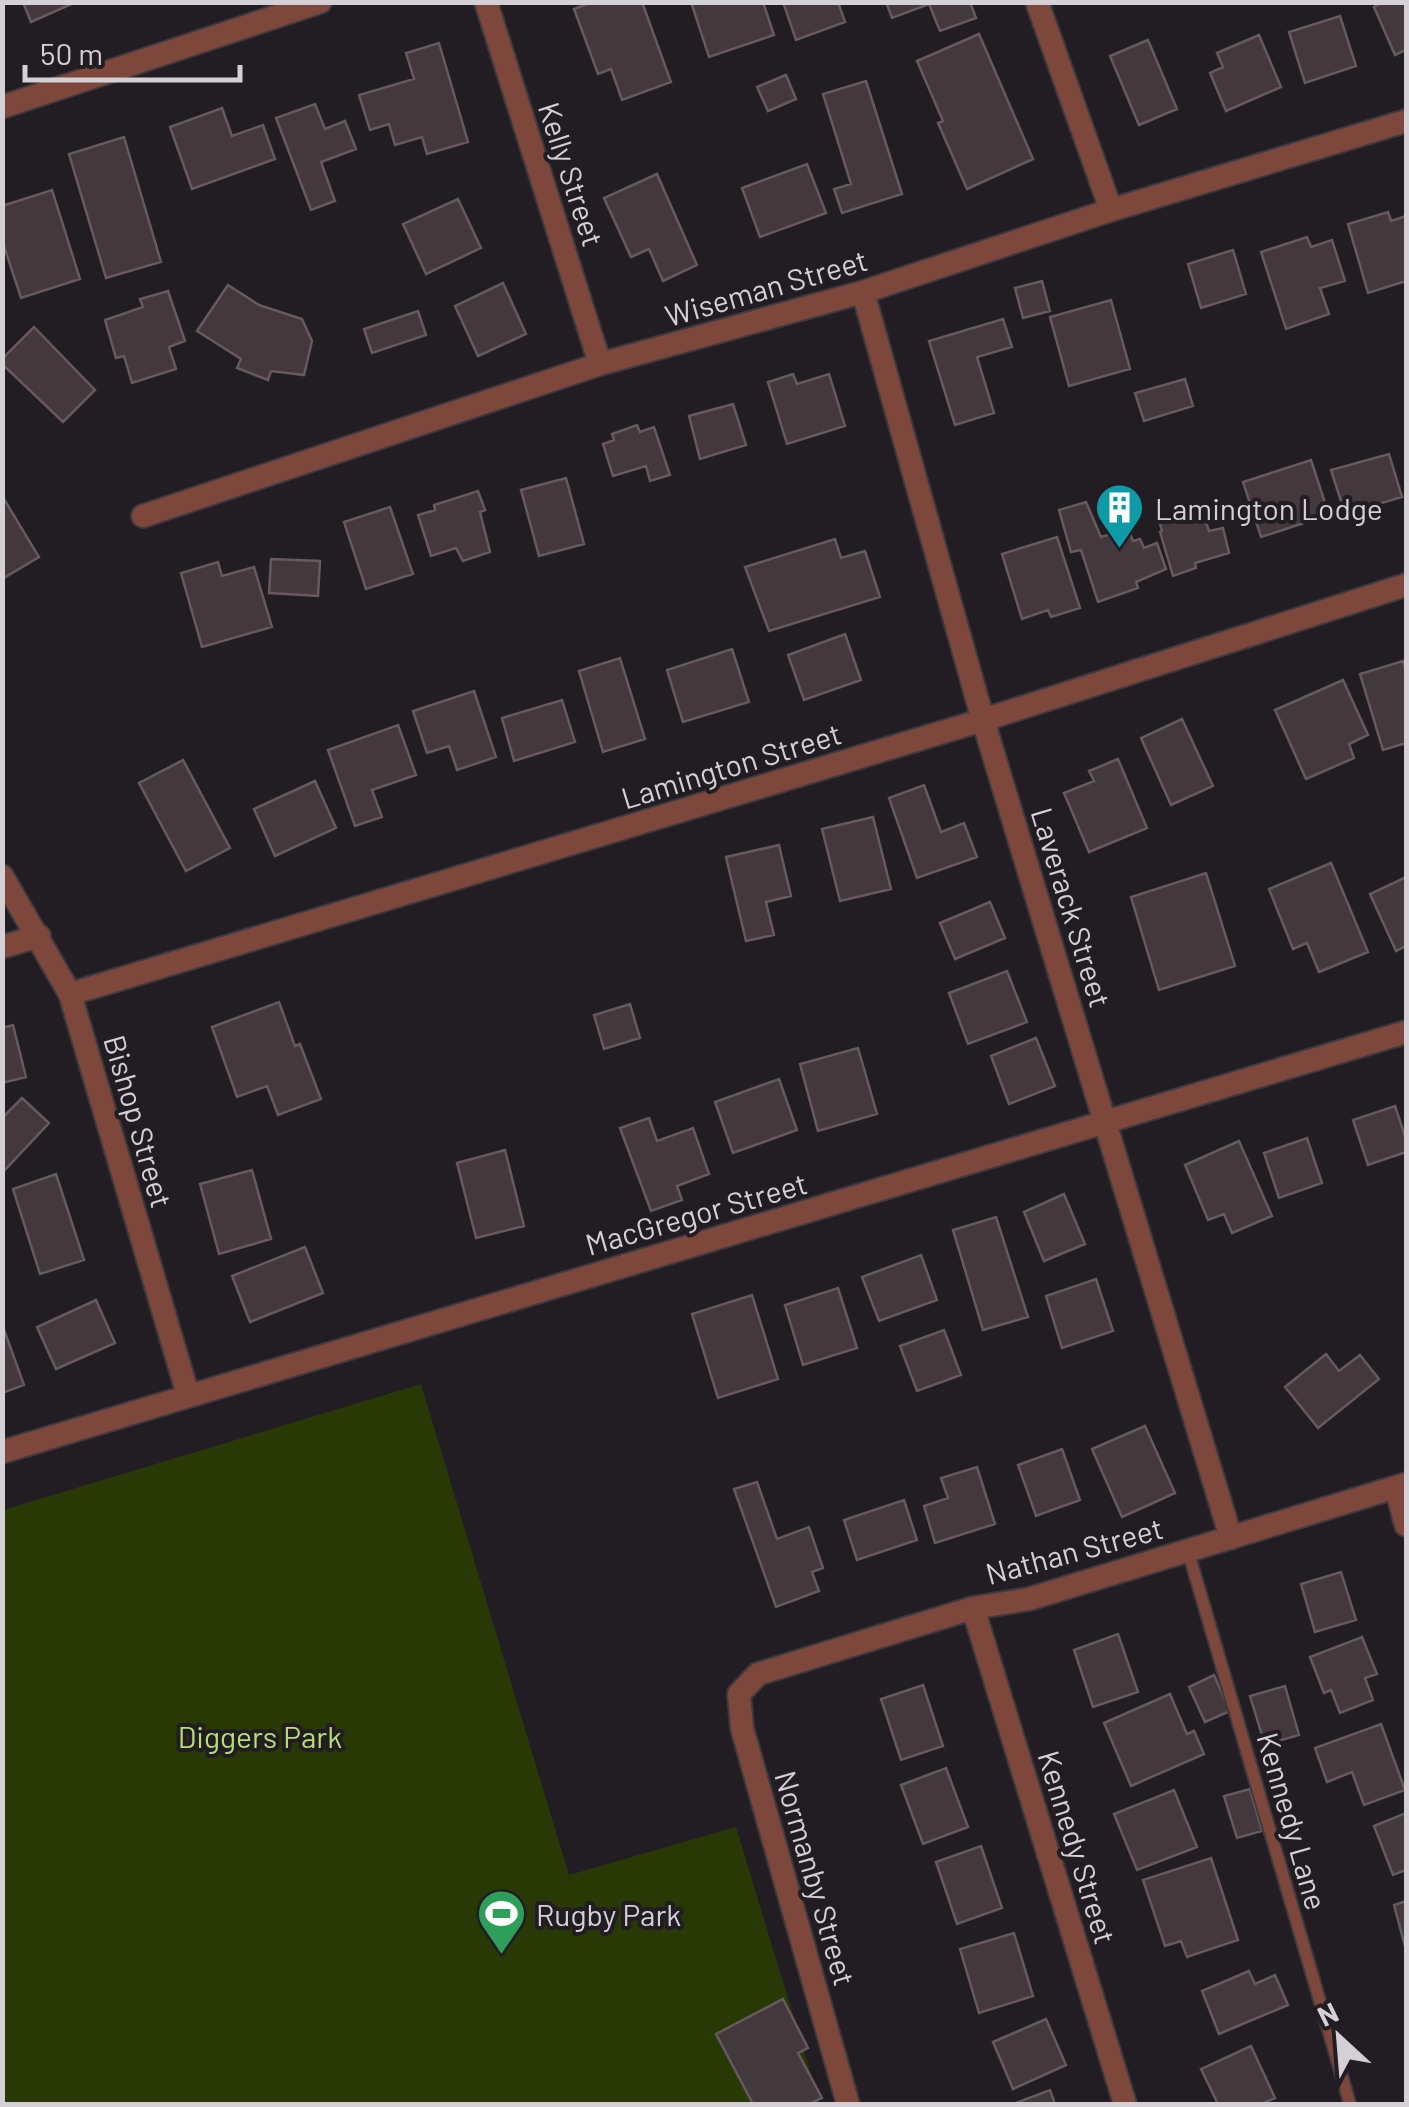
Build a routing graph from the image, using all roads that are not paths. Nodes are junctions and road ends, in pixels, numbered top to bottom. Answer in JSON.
{"nodes":[{"id":1,"x":320,"y":2,"type":"edge"},
{"id":2,"x":486,"y":2,"type":"edge"},
{"id":3,"x":1037,"y":2,"type":"edge"},
{"id":4,"x":2,"y":108,"type":"edge"},
{"id":5,"x":1406,"y":121,"type":"edge"},
{"id":6,"x":1110,"y":210,"type":"junction"},
{"id":7,"x":862,"y":292,"type":"junction"},
{"id":8,"x":600,"y":364,"type":"junction"},
{"id":9,"x":143,"y":516,"type":"dead end"},
{"id":10,"x":1406,"y":585,"type":"edge"},
{"id":11,"x":983,"y":720,"type":"junction"},
{"id":12,"x":2,"y":876,"type":"edge"},
{"id":13,"x":39,"y":936,"type":"junction"},
{"id":14,"x":2,"y":948,"type":"edge"},
{"id":15,"x":70,"y":994,"type":"junction"},
{"id":16,"x":1406,"y":1032,"type":"edge"},
{"id":17,"x":1107,"y":1124,"type":"junction"},
{"id":18,"x":188,"y":1395,"type":"junction"},
{"id":19,"x":2,"y":1452,"type":"edge"},
{"id":20,"x":1401,"y":1486,"type":"edge"},
{"id":21,"x":1406,"y":1526,"type":"edge"},
{"id":22,"x":1231,"y":1538,"type":"junction"},
{"id":23,"x":1188,"y":1551,"type":"junction"},
{"id":24,"x":973,"y":1608,"type":"junction"},
{"id":25,"x":758,"y":1674,"type":"joint"},
{"id":26,"x":848,"y":2104,"type":"edge"},
{"id":27,"x":1125,"y":2104,"type":"edge"},
{"id":28,"x":1350,"y":2104,"type":"edge"}],
"edges":[{"from":1,"to":4,"type":"street"},
{"from":2,"to":8,"type":"street","name":"Kelly Street"},
{"from":3,"to":6,"type":"street"},
{"from":5,"to":6,"type":"street","name":"Wiseman Street"},
{"from":6,"to":7,"type":"street","name":"Wiseman Street"},
{"from":7,"to":8,"type":"street","name":"Wiseman Street"},
{"from":7,"to":11,"type":"street","name":"Laverack Street"},
{"from":8,"to":9,"type":"street","name":"Wiseman Street"},
{"from":10,"to":11,"type":"street","name":"Lamington Street"},
{"from":11,"to":15,"type":"street","name":"Lamington Street"},
{"from":11,"to":17,"type":"street","name":"Laverack Street"},
{"from":12,"to":13,"type":"street","name":"Bishop Street"},
{"from":13,"to":14,"type":"street"},
{"from":13,"to":15,"type":"street","name":"Bishop Street"},
{"from":15,"to":18,"type":"street","name":"Bishop Street"},
{"from":16,"to":17,"type":"street","name":"MacGregor Street"},
{"from":17,"to":18,"type":"street","name":"MacGregor Street"},
{"from":17,"to":22,"type":"street","name":"Laverack Street"},
{"from":18,"to":19,"type":"street","name":"MacGregor Street"},
{"from":20,"to":21,"type":"street"},
{"from":20,"to":22,"type":"street","name":"Nathan Street"},
{"from":22,"to":23,"type":"street","name":"Nathan Street"},
{"from":23,"to":24,"type":"street","name":"Nathan Street"},
{"from":23,"to":28,"type":"lane","name":"Kennedy Lane"},
{"from":24,"to":25,"type":"street","name":"Nathan Street"},
{"from":24,"to":27,"type":"street","name":"Kennedy Street"},
{"from":25,"to":26,"type":"street","name":"Normanby Street"}]}
